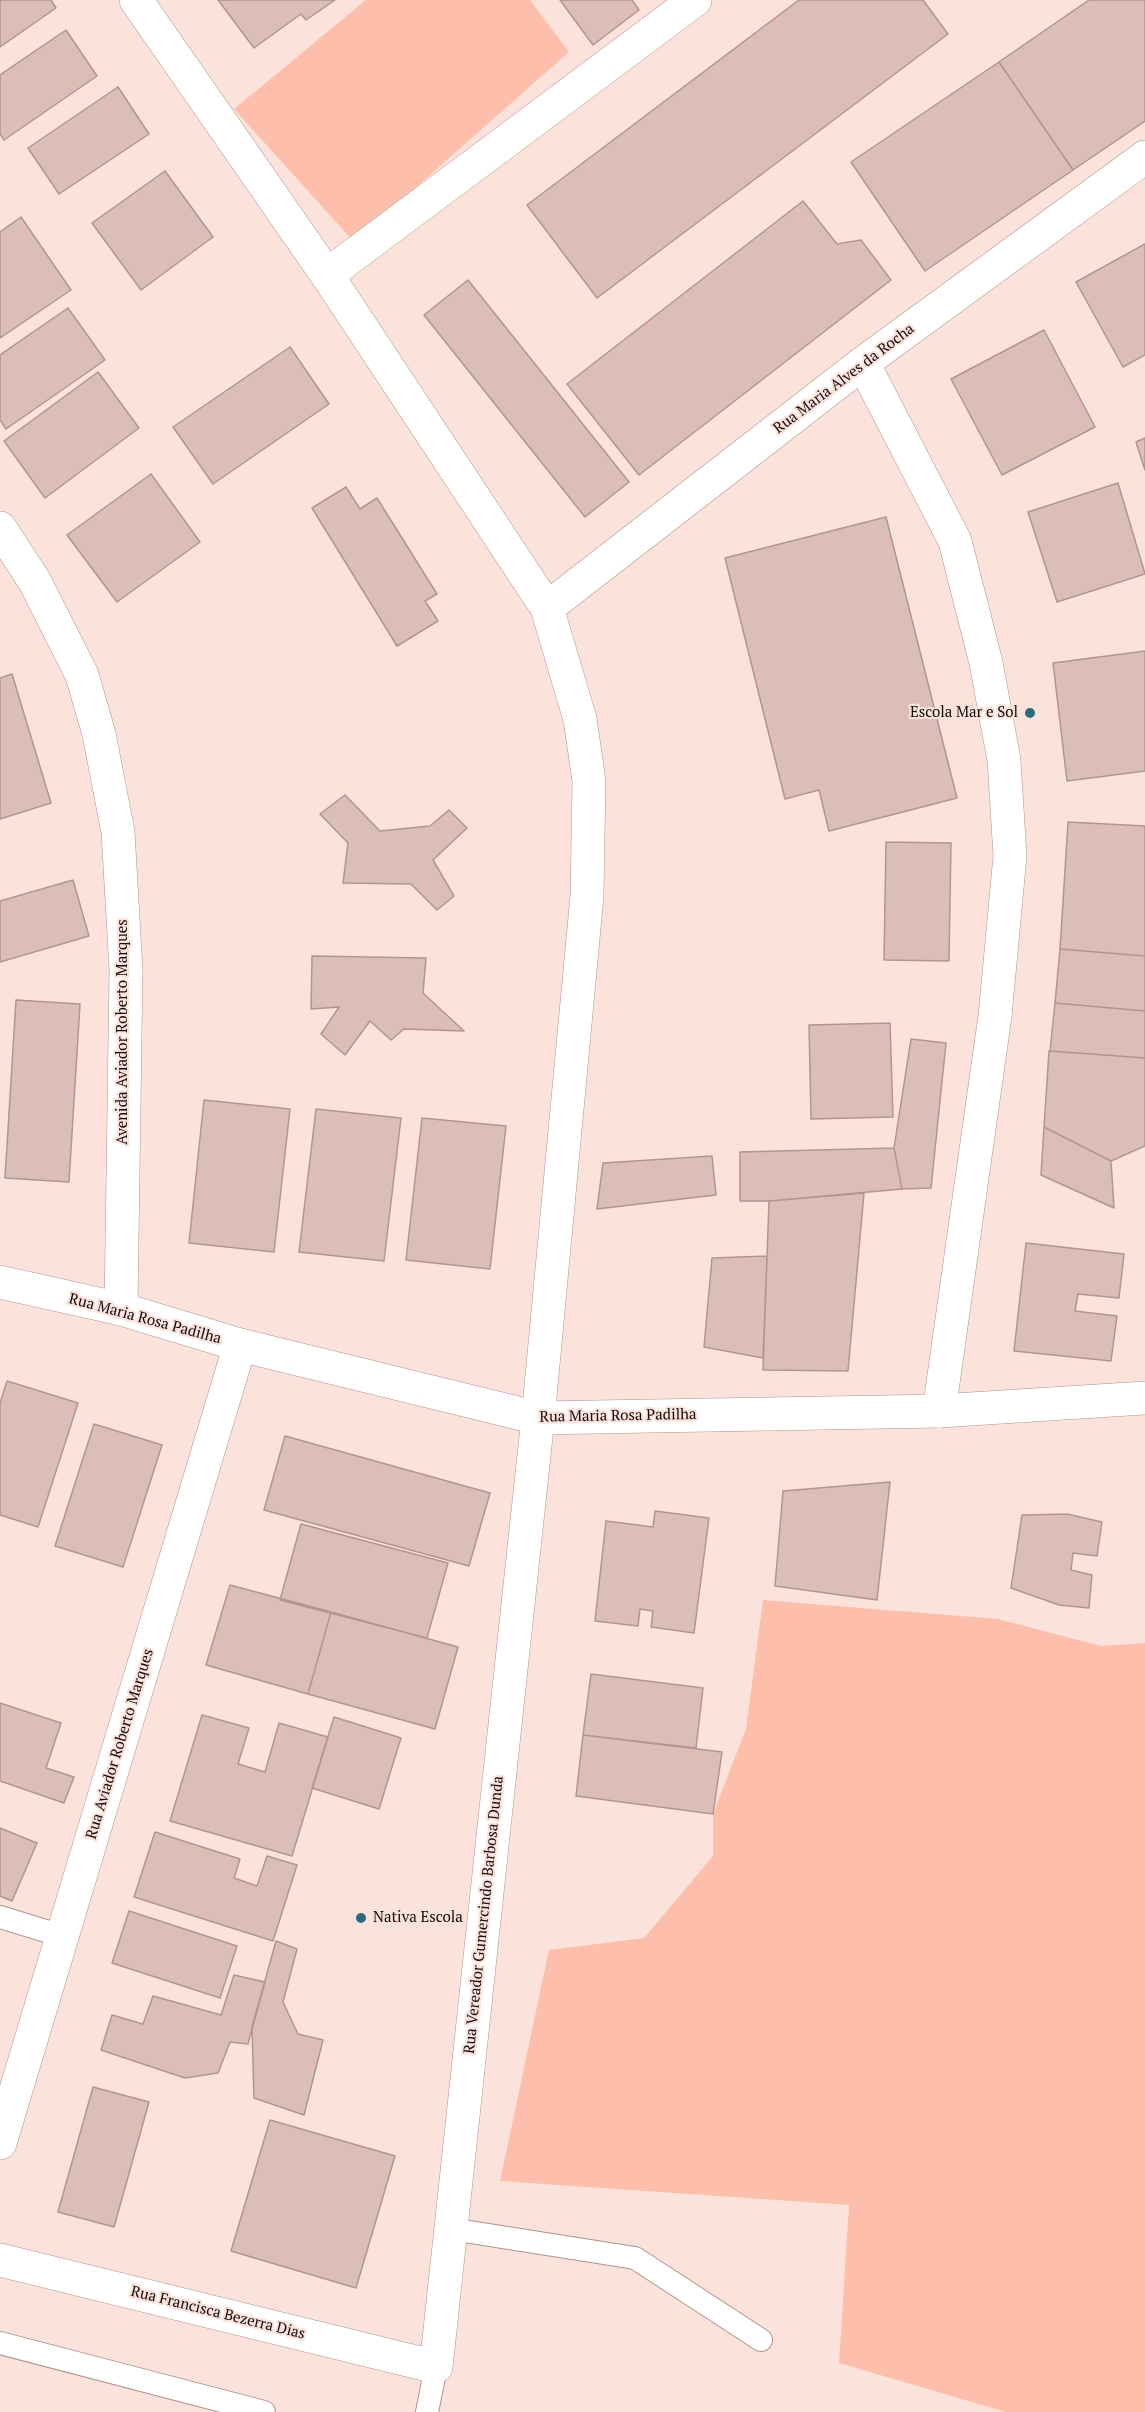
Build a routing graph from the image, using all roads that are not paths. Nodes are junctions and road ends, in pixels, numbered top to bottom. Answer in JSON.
{"nodes":[{"id":1,"x":136,"y":0,"type":"edge"},
{"id":2,"x":695,"y":0,"type":"edge"},
{"id":3,"x":1145,"y":157,"type":"edge"},
{"id":4,"x":327,"y":275,"type":"junction"},
{"id":5,"x":863,"y":363,"type":"junction"},
{"id":6,"x":0,"y":528,"type":"edge"},
{"id":7,"x":547,"y":608,"type":"junction"},
{"id":8,"x":0,"y":1282,"type":"edge"},
{"id":9,"x":121,"y":1309,"type":"junction"},
{"id":10,"x":240,"y":1345,"type":"junction"},
{"id":11,"x":1145,"y":1398,"type":"edge"},
{"id":12,"x":939,"y":1411,"type":"junction"},
{"id":13,"x":538,"y":1418,"type":"junction"},
{"id":14,"x":0,"y":1917,"type":"edge"},
{"id":15,"x":62,"y":1936,"type":"junction"},
{"id":16,"x":0,"y":2142,"type":"edge"},
{"id":17,"x":451,"y":2229,"type":"junction"},
{"id":18,"x":0,"y":2259,"type":"edge"},
{"id":19,"x":760,"y":2340,"type":"dead end"},
{"id":20,"x":0,"y":2343,"type":"edge"},
{"id":21,"x":435,"y":2367,"type":"junction"},
{"id":22,"x":264,"y":2412,"type":"edge"},
{"id":23,"x":427,"y":2412,"type":"edge"}],
"edges":[{"from":1,"to":4,"type":"street","name":"Rua Vereador Gumercindo Barbosa Dunda"},
{"from":2,"to":4,"type":"street"},
{"from":3,"to":5,"type":"street","name":"Rua Maria Alves da Rocha"},
{"from":4,"to":7,"type":"street","name":"Rua Vereador Gumercindo Barbosa Dunda"},
{"from":5,"to":7,"type":"street","name":"Rua Maria Alves da Rocha"},
{"from":5,"to":12,"type":"street"},
{"from":6,"to":9,"type":"street","name":"Avenida Aviador Roberto Marques"},
{"from":7,"to":13,"type":"street","name":"Rua Vereador Gumercindo Barbosa Dunda"},
{"from":8,"to":9,"type":"street","name":"Rua Maria Rosa Padilha"},
{"from":9,"to":10,"type":"street","name":"Rua Maria Rosa Padilha"},
{"from":10,"to":13,"type":"street","name":"Rua Maria Rosa Padilha"},
{"from":10,"to":15,"type":"street","name":"Rua Aviador Roberto Marques"},
{"from":11,"to":12,"type":"street","name":"Rua Maria Rosa Padilha"},
{"from":12,"to":13,"type":"street","name":"Rua Maria Rosa Padilha"},
{"from":13,"to":17,"type":"street","name":"Rua Vereador Gumercindo Barbosa Dunda"},
{"from":14,"to":15,"type":"lane"},
{"from":15,"to":16,"type":"street","name":"Rua Aviador Roberto Marques"},
{"from":17,"to":19,"type":"lane"},
{"from":17,"to":21,"type":"street","name":"Rua Vereador Gumercindo Barbosa Dunda"},
{"from":18,"to":21,"type":"street","name":"Rua Francisca Bezerra Dias"},
{"from":20,"to":22,"type":"lane"},
{"from":21,"to":23,"type":"lane","name":"Rua Vereador Gumercindo Barbosa Dunda"}]}
